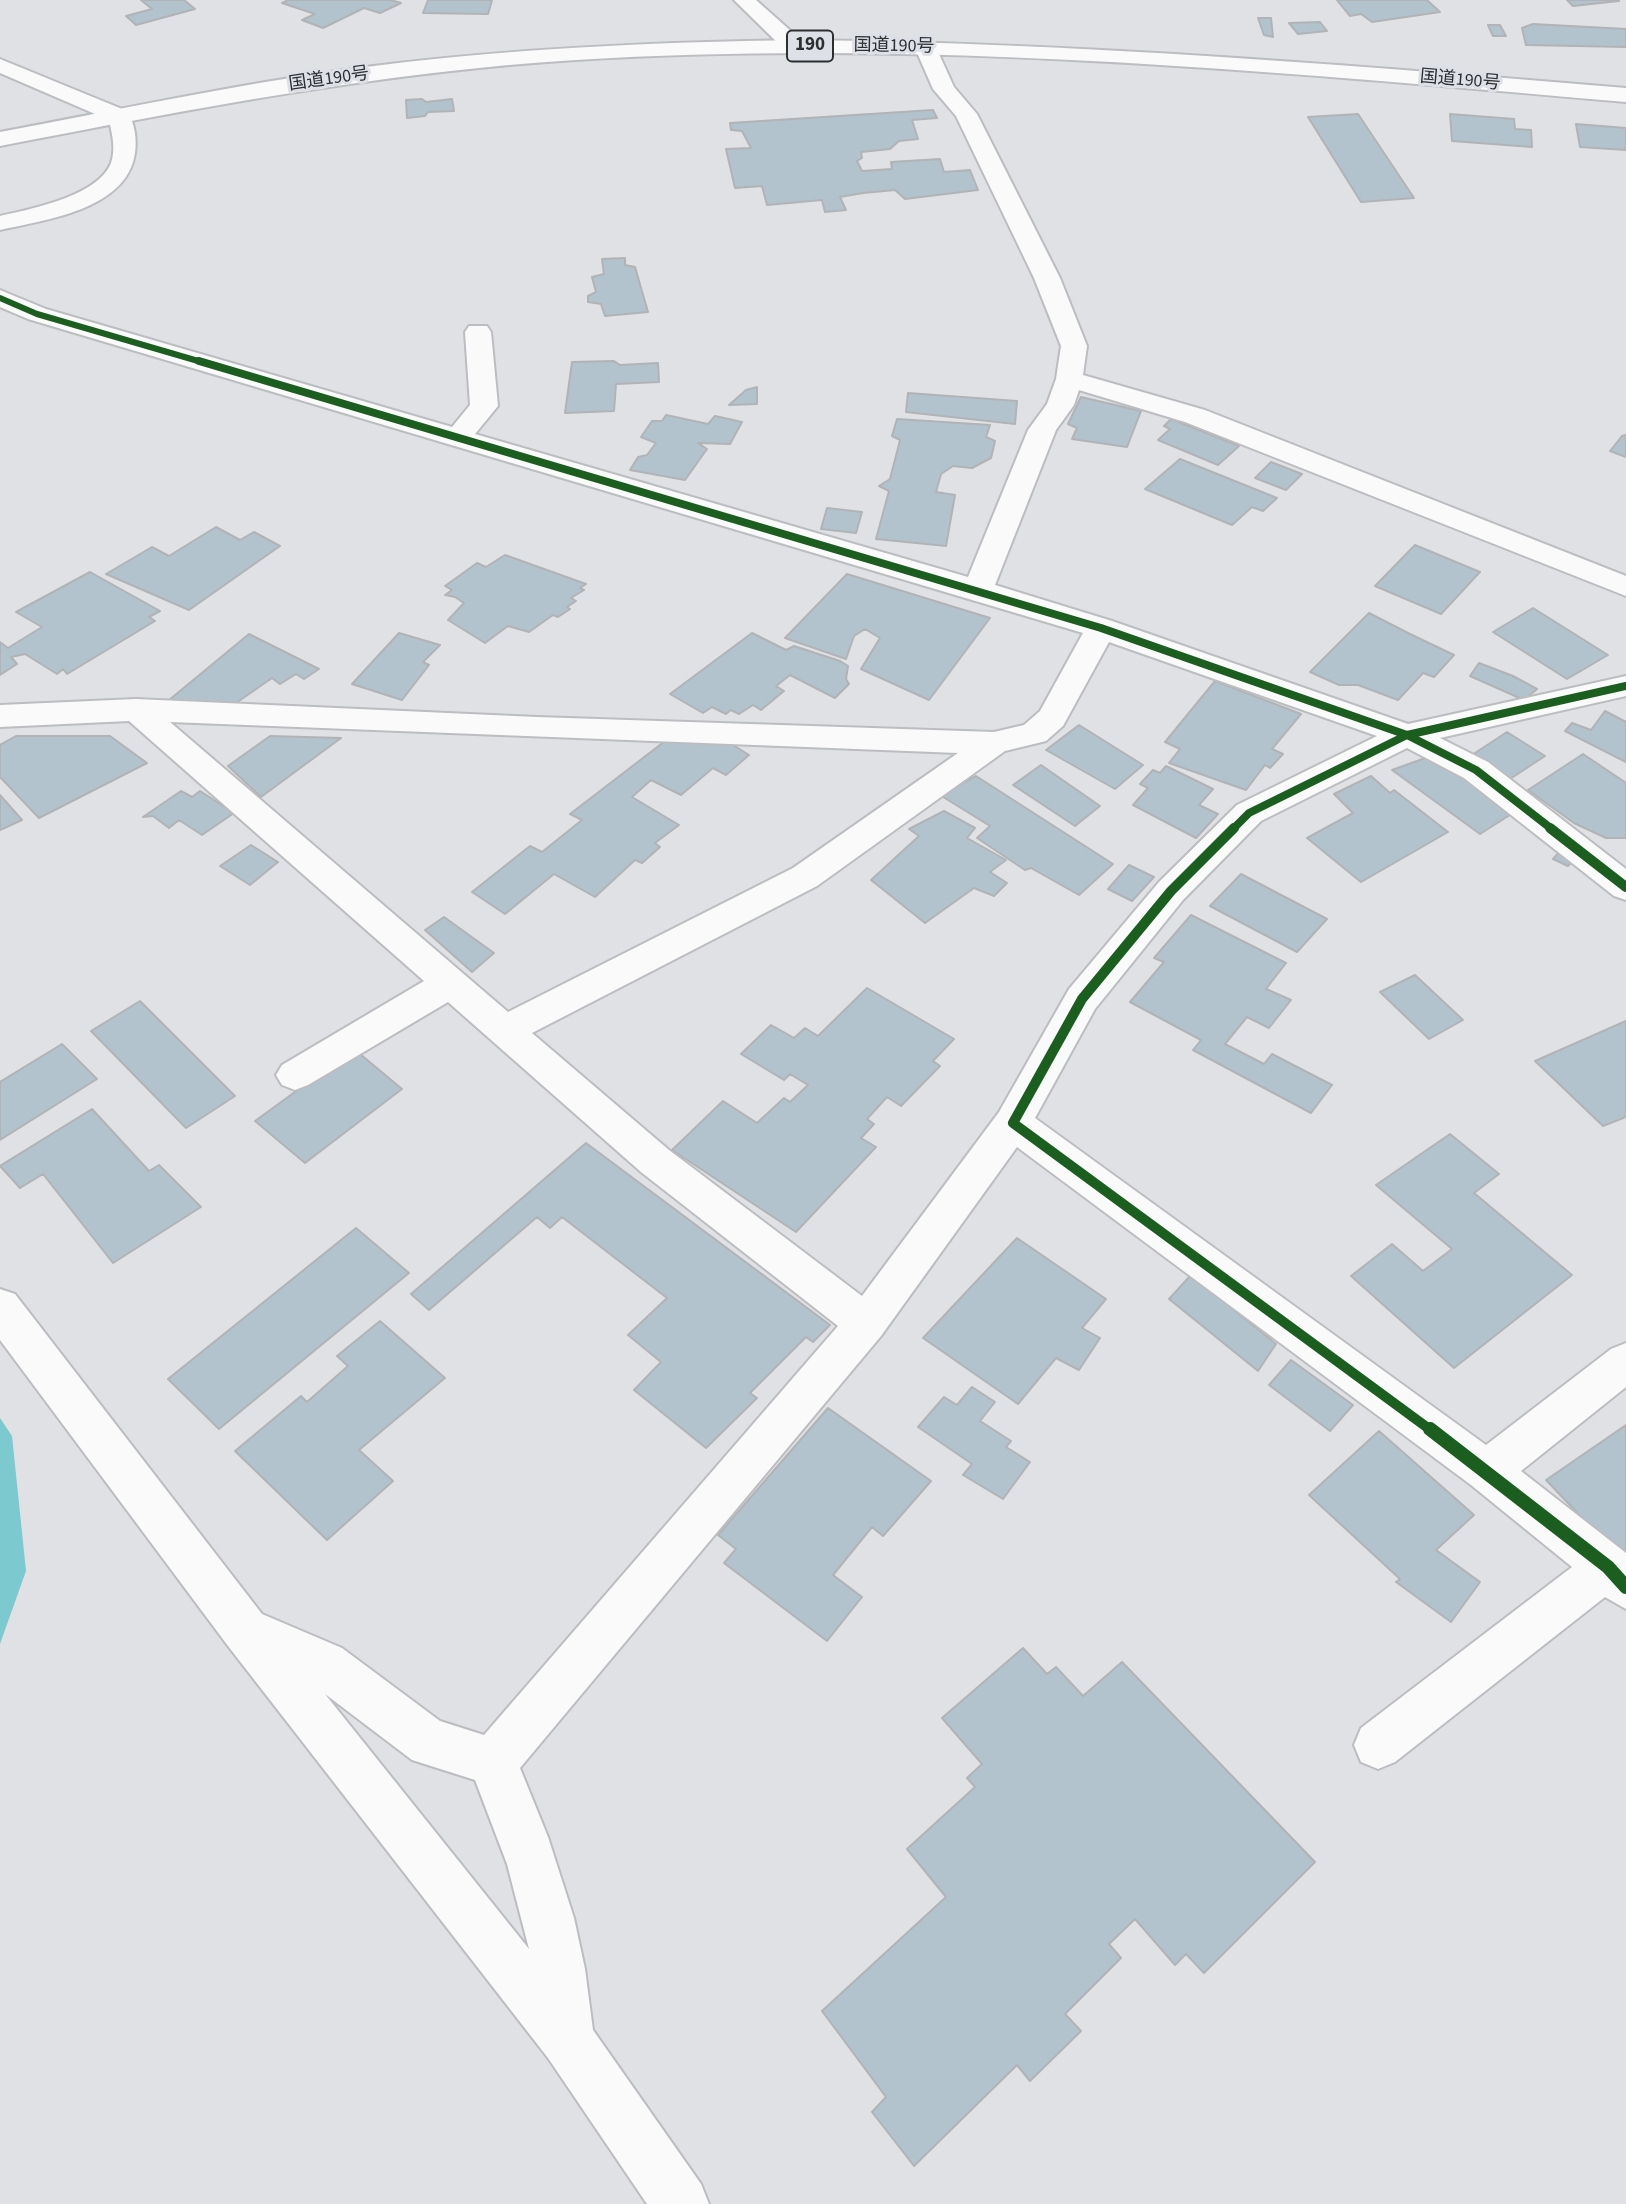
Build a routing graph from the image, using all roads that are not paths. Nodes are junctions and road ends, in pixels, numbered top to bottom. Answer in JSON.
{"nodes":[{"id":1,"x":744,"y":0,"type":"edge"},
{"id":2,"x":794,"y":46,"type":"junction"},
{"id":3,"x":926,"y":48,"type":"junction"},
{"id":4,"x":0,"y":65,"type":"edge"},
{"id":5,"x":1626,"y":95,"type":"edge"},
{"id":6,"x":119,"y":116,"type":"junction"},
{"id":7,"x":0,"y":139,"type":"edge"},
{"id":8,"x":0,"y":223,"type":"edge"},
{"id":9,"x":0,"y":298,"type":"edge"},
{"id":10,"x":478,"y":332,"type":"dead end"},
{"id":11,"x":1069,"y":379,"type":"junction"},
{"id":12,"x":456,"y":439,"type":"junction"},
{"id":13,"x":1626,"y":587,"type":"edge"},
{"id":14,"x":978,"y":590,"type":"junction"},
{"id":15,"x":1101,"y":628,"type":"junction"},
{"id":16,"x":1621,"y":692,"type":"edge"},
{"id":17,"x":136,"y":710,"type":"junction"},
{"id":18,"x":0,"y":716,"type":"edge"},
{"id":19,"x":1407,"y":736,"type":"junction"},
{"id":20,"x":994,"y":743,"type":"junction"},
{"id":21,"x":1626,"y":887,"type":"edge"},
{"id":22,"x":451,"y":983,"type":"junction"},
{"id":23,"x":505,"y":1030,"type":"junction"},
{"id":24,"x":295,"y":1075,"type":"dead end"},
{"id":25,"x":1013,"y":1123,"type":"junction"},
{"id":26,"x":0,"y":1307,"type":"edge"},
{"id":27,"x":866,"y":1323,"type":"junction"},
{"id":28,"x":1626,"y":1362,"type":"edge"},
{"id":29,"x":1488,"y":1471,"type":"junction"},
{"id":30,"x":1617,"y":1577,"type":"edge"},
{"id":31,"x":245,"y":1630,"type":"junction"},
{"id":32,"x":1378,"y":1745,"type":"dead end"},
{"id":33,"x":492,"y":1763,"type":"junction"},
{"id":34,"x":567,"y":2039,"type":"junction"},
{"id":35,"x":681,"y":2204,"type":"edge"}],
"edges":[{"from":1,"to":2,"type":"main road"},
{"from":2,"to":3,"type":"main road","name":"国道190号","number":"190"},
{"from":2,"to":6,"type":"main road","name":"国道190号","number":"190"},
{"from":3,"to":5,"type":"main road","name":"国道190号","number":"190"},
{"from":3,"to":11,"type":"main road"},
{"from":4,"to":6,"type":"main road"},
{"from":6,"to":7,"type":"main road","name":"国道190号","number":"190"},
{"from":6,"to":8,"type":"main road"},
{"from":9,"to":12,"type":"main road"},
{"from":10,"to":12,"type":"main road"},
{"from":11,"to":13,"type":"main road"},
{"from":11,"to":14,"type":"main road"},
{"from":12,"to":14,"type":"main road"},
{"from":14,"to":15,"type":"main road"},
{"from":15,"to":19,"type":"main road"},
{"from":15,"to":20,"type":"main road"},
{"from":16,"to":19,"type":"main road"},
{"from":17,"to":18,"type":"main road"},
{"from":17,"to":20,"type":"main road"},
{"from":17,"to":22,"type":"main road"},
{"from":19,"to":21,"type":"main road"},
{"from":19,"to":25,"type":"main road"},
{"from":20,"to":23,"type":"main road"},
{"from":22,"to":23,"type":"main road"},
{"from":22,"to":24,"type":"main road"},
{"from":23,"to":27,"type":"main road"},
{"from":25,"to":27,"type":"main road"},
{"from":25,"to":29,"type":"main road"},
{"from":26,"to":31,"type":"main road"},
{"from":27,"to":33,"type":"main road"},
{"from":28,"to":29,"type":"main road"},
{"from":29,"to":30,"type":"main road"},
{"from":30,"to":32,"type":"main road"},
{"from":31,"to":33,"type":"main road"},
{"from":31,"to":34,"type":"main road"},
{"from":33,"to":34,"type":"main road"},
{"from":34,"to":35,"type":"main road"}]}
